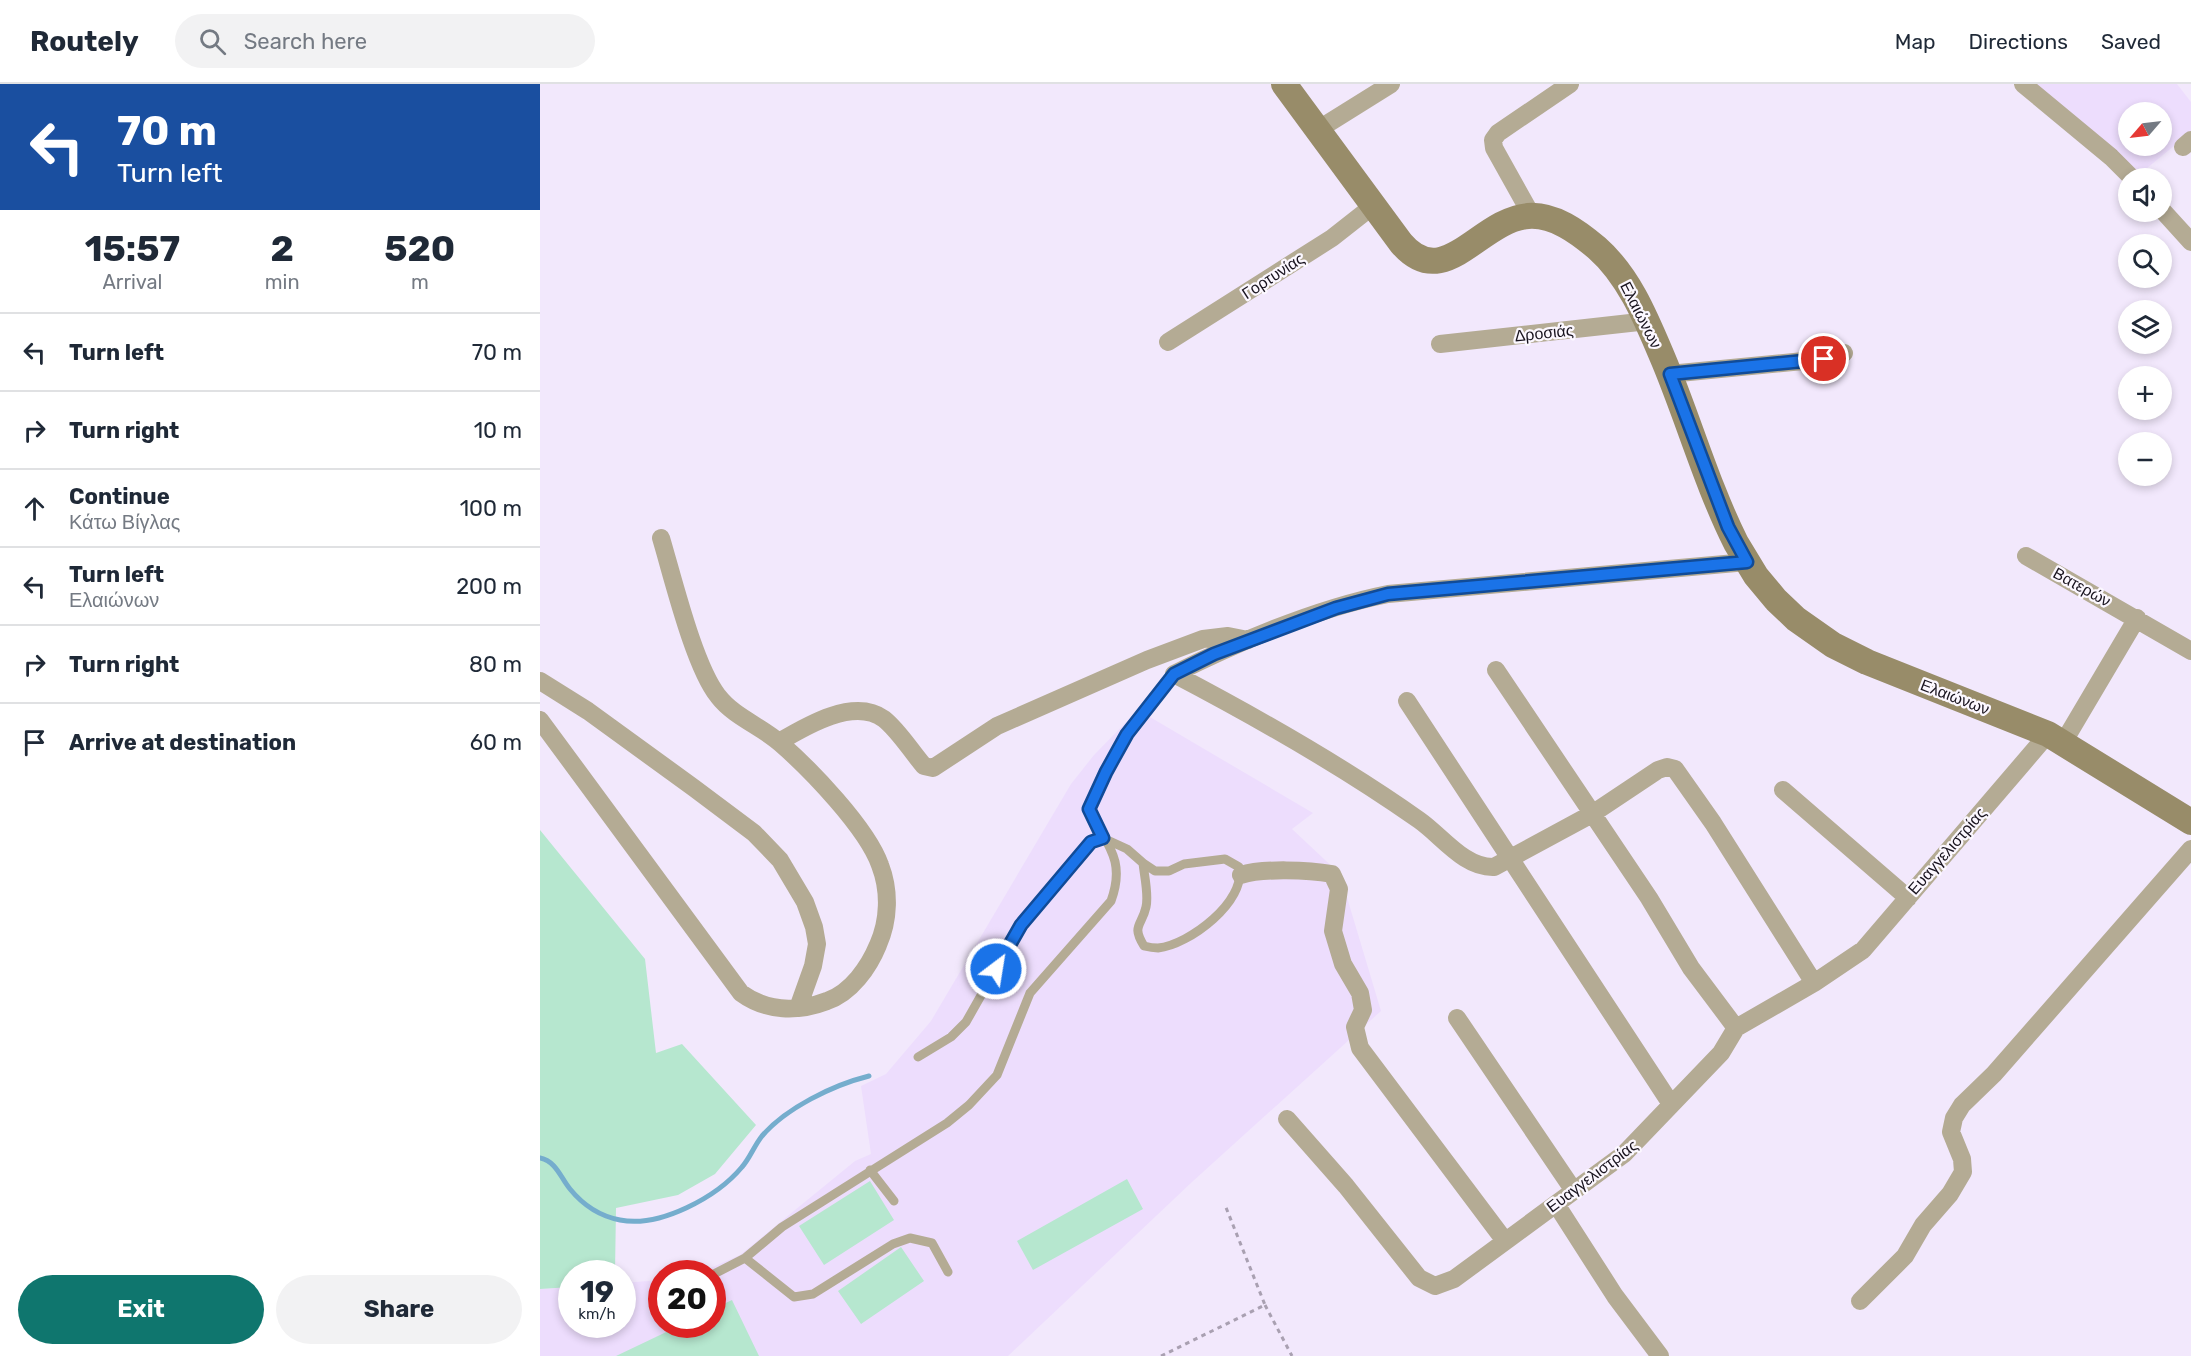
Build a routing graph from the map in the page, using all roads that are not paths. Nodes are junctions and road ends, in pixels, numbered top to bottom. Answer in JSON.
{"nodes":[{"id":1,"x":1284,"y":84,"type":"edge"},
{"id":2,"x":1391,"y":84,"type":"edge"},
{"id":3,"x":1570,"y":84,"type":"edge"},
{"id":4,"x":2023,"y":84,"type":"edge"},
{"id":5,"x":1319,"y":129,"type":"junction"},
{"id":6,"x":2122,"y":168,"type":"edge"},
{"id":7,"x":1374,"y":205,"type":"junction"},
{"id":8,"x":1532,"y":216,"type":"junction"},
{"id":9,"x":2172,"y":221,"type":"edge"},
{"id":10,"x":2191,"y":242,"type":"edge"},
{"id":11,"x":1648,"y":321,"type":"junction"},
{"id":12,"x":1168,"y":342,"type":"dead end"},
{"id":13,"x":1440,"y":344,"type":"dead end"},
{"id":14,"x":1844,"y":353,"type":"dead end"},
{"id":15,"x":1670,"y":374,"type":"junction"},
{"id":16,"x":661,"y":538,"type":"dead end"},
{"id":17,"x":2026,"y":556,"type":"dead end"},
{"id":18,"x":1747,"y":562,"type":"junction"},
{"id":19,"x":2137,"y":618,"type":"junction"},
{"id":20,"x":1250,"y":640,"type":"junction"},
{"id":21,"x":2191,"y":651,"type":"edge"},
{"id":22,"x":1496,"y":670,"type":"dead end"},
{"id":23,"x":1174,"y":674,"type":"junction"},
{"id":24,"x":540,"y":681,"type":"edge"},
{"id":25,"x":1407,"y":701,"type":"dead end"},
{"id":26,"x":540,"y":720,"type":"edge"},
{"id":27,"x":2055,"y":739,"type":"junction"},
{"id":28,"x":779,"y":742,"type":"junction"},
{"id":29,"x":1783,"y":790,"type":"dead end"},
{"id":30,"x":1592,"y":814,"type":"junction"},
{"id":31,"x":2191,"y":822,"type":"edge"},
{"id":32,"x":1103,"y":838,"type":"junction"},
{"id":33,"x":2191,"y":849,"type":"edge"},
{"id":34,"x":1511,"y":858,"type":"junction"},
{"id":35,"x":1143,"y":863,"type":"junction"},
{"id":36,"x":1241,"y":875,"type":"junction"},
{"id":37,"x":1908,"y":897,"type":"junction"},
{"id":38,"x":1814,"y":983,"type":"junction"},
{"id":39,"x":798,"y":1008,"type":"junction"},
{"id":40,"x":1457,"y":1018,"type":"dead end"},
{"id":41,"x":1736,"y":1028,"type":"junction"},
{"id":42,"x":918,"y":1057,"type":"dead end"},
{"id":43,"x":1671,"y":1104,"type":"junction"},
{"id":44,"x":1287,"y":1119,"type":"dead end"},
{"id":45,"x":870,"y":1170,"type":"junction"},
{"id":46,"x":1574,"y":1191,"type":"junction"},
{"id":47,"x":894,"y":1201,"type":"dead end"},
{"id":48,"x":1556,"y":1204,"type":"junction"},
{"id":49,"x":1505,"y":1241,"type":"junction"},
{"id":50,"x":745,"y":1258,"type":"junction"},
{"id":51,"x":726,"y":1268,"type":"edge"},
{"id":52,"x":948,"y":1272,"type":"dead end"},
{"id":53,"x":1860,"y":1301,"type":"dead end"},
{"id":54,"x":1660,"y":1356,"type":"edge"}],
"edges":[{"from":1,"to":5,"type":"main road","name":"Ελαιώνων"},
{"from":2,"to":5,"type":"street"},
{"from":3,"to":8,"type":"street"},
{"from":4,"to":6,"type":"street"},
{"from":5,"to":7,"type":"main road","name":"Ελαιώνων"},
{"from":7,"to":8,"type":"main road","name":"Ελαιώνων"},
{"from":7,"to":12,"type":"street","name":"Γορτυνίας"},
{"from":8,"to":11,"type":"main road","name":"Ελαιώνων"},
{"from":9,"to":10,"type":"street"},
{"from":11,"to":13,"type":"street","name":"Δροσιάς"},
{"from":11,"to":15,"type":"main road","name":"Ελαιώνων"},
{"from":14,"to":15,"type":"street"},
{"from":15,"to":18,"type":"main road","name":"Ελαιώνων"},
{"from":16,"to":28,"type":"street"},
{"from":17,"to":19,"type":"street","name":"Βατερών"},
{"from":18,"to":20,"type":"street"},
{"from":18,"to":27,"type":"main road","name":"Ελαιώνων"},
{"from":19,"to":21,"type":"street","name":"Βατερών"},
{"from":19,"to":27,"type":"street","name":"Ευαγγελιστρίας"},
{"from":20,"to":23,"type":"street"},
{"from":20,"to":28,"type":"street"},
{"from":22,"to":30,"type":"street"},
{"from":23,"to":32,"type":"lane"},
{"from":23,"to":34,"type":"street"},
{"from":24,"to":39,"type":"street"},
{"from":25,"to":34,"type":"street"},
{"from":26,"to":39,"type":"street"},
{"from":27,"to":31,"type":"main road","name":"Ελαιώνων"},
{"from":27,"to":37,"type":"street","name":"Ευαγγελιστρίας"},
{"from":28,"to":39,"type":"street"},
{"from":29,"to":37,"type":"street"},
{"from":30,"to":34,"type":"street"},
{"from":30,"to":38,"type":"street"},
{"from":30,"to":41,"type":"street"},
{"from":32,"to":35,"type":"lane"},
{"from":32,"to":42,"type":"lane"},
{"from":32,"to":45,"type":"lane"},
{"from":33,"to":53,"type":"street"},
{"from":34,"to":43,"type":"street"},
{"from":35,"to":36,"type":"lane"},
{"from":35,"to":36,"type":"lane"},
{"from":36,"to":49,"type":"street"},
{"from":37,"to":38,"type":"street","name":"Ευαγγελιστρίας"},
{"from":38,"to":41,"type":"street","name":"Ευαγγελιστρίας"},
{"from":40,"to":46,"type":"street"},
{"from":41,"to":43,"type":"street","name":"Ευαγγελιστρίας"},
{"from":43,"to":46,"type":"street","name":"Ευαγγελιστρίας"},
{"from":44,"to":49,"type":"street","name":"Ευαγγελιστρίας"},
{"from":45,"to":47,"type":"lane"},
{"from":45,"to":50,"type":"lane"},
{"from":46,"to":48,"type":"street","name":"Ευαγγελιστρίας"},
{"from":48,"to":49,"type":"street","name":"Ευαγγελιστρίας"},
{"from":48,"to":54,"type":"street"},
{"from":50,"to":51,"type":"lane"},
{"from":50,"to":52,"type":"lane"}]}
